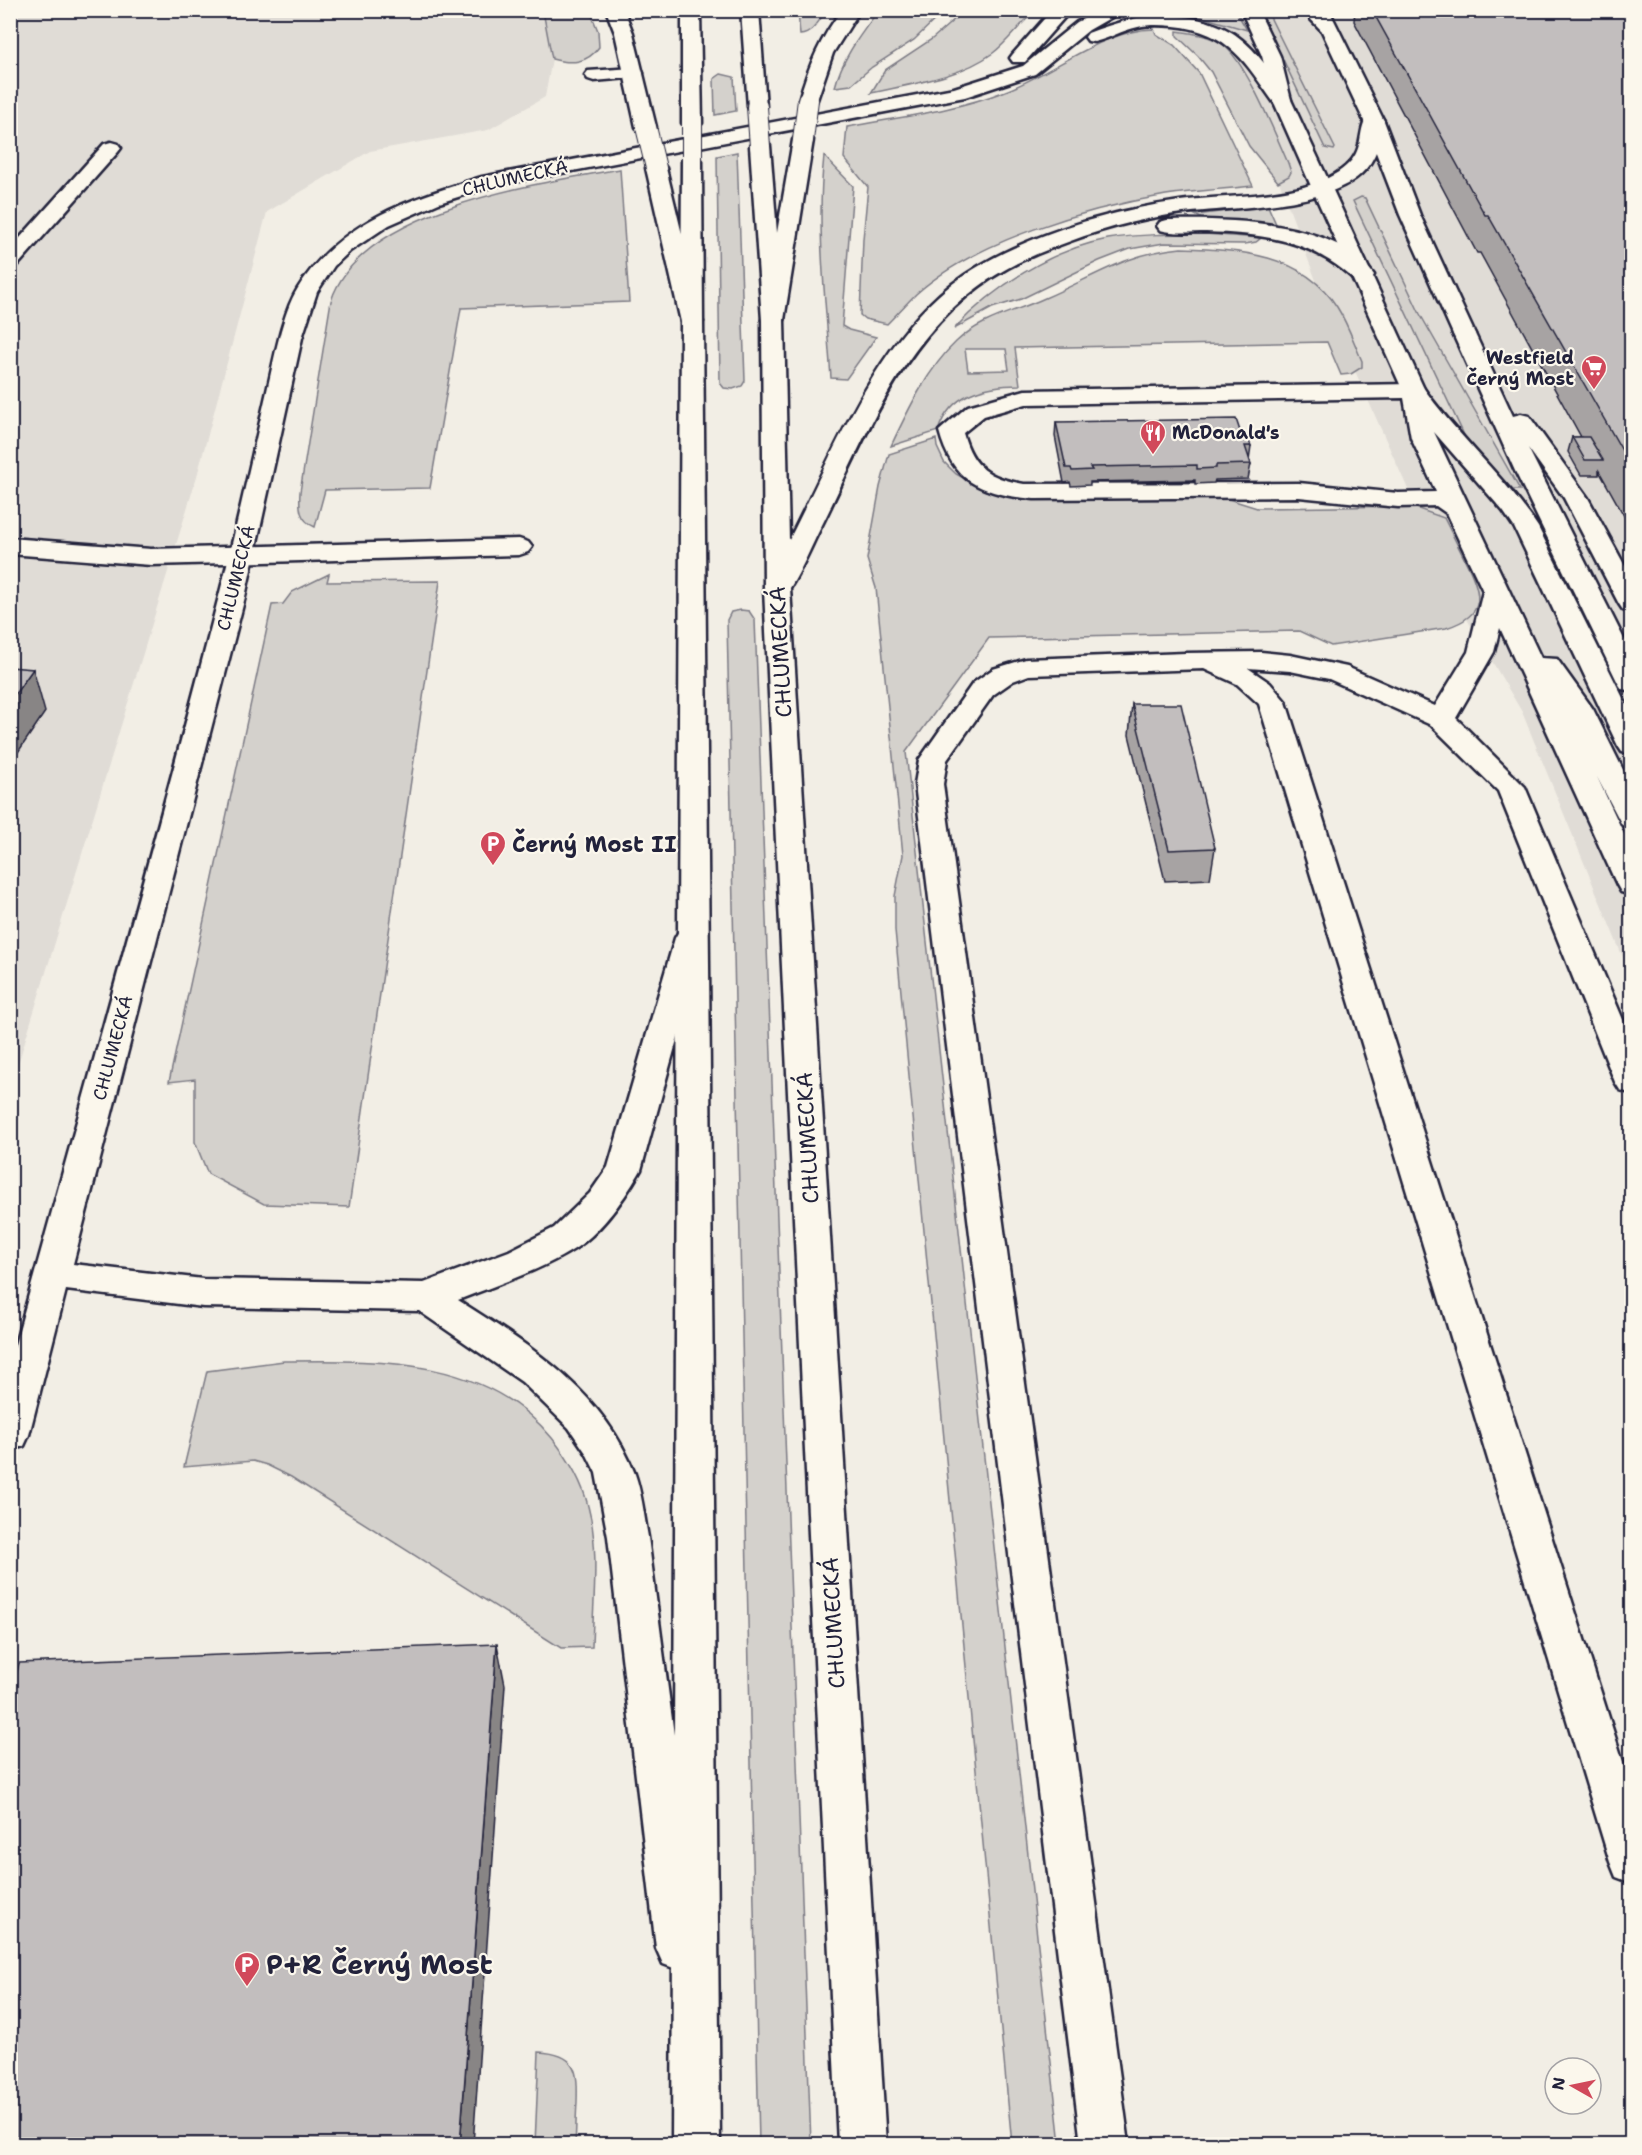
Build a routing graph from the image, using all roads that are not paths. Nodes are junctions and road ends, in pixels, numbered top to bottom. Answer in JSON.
{"nodes":[{"id":1,"x":615,"y":10,"type":"edge"},
{"id":2,"x":691,"y":10,"type":"edge"},
{"id":3,"x":750,"y":10,"type":"edge"},
{"id":4,"x":852,"y":10,"type":"edge"},
{"id":5,"x":1063,"y":10,"type":"edge"},
{"id":6,"x":1116,"y":10,"type":"edge"},
{"id":7,"x":1249,"y":10,"type":"edge"},
{"id":8,"x":1310,"y":10,"type":"edge"},
{"id":9,"x":1324,"y":18,"type":"edge"},
{"id":10,"x":1050,"y":54,"type":"junction"},
{"id":11,"x":634,"y":73,"type":"junction"},
{"id":12,"x":594,"y":75,"type":"dead end"},
{"id":13,"x":957,"y":93,"type":"junction"},
{"id":14,"x":1281,"y":100,"type":"junction"},
{"id":15,"x":1374,"y":121,"type":"junction"},
{"id":16,"x":111,"y":148,"type":"dead end"},
{"id":17,"x":1321,"y":186,"type":"junction"},
{"id":18,"x":1035,"y":247,"type":"junction"},
{"id":19,"x":10,"y":262,"type":"edge"},
{"id":20,"x":1363,"y":275,"type":"junction"},
{"id":21,"x":773,"y":320,"type":"junction"},
{"id":22,"x":692,"y":322,"type":"junction"},
{"id":23,"x":1464,"y":334,"type":"junction"},
{"id":24,"x":1414,"y":391,"type":"junction"},
{"id":25,"x":1457,"y":508,"type":"junction"},
{"id":26,"x":10,"y":546,"type":"edge"},
{"id":27,"x":519,"y":547,"type":"dead end"},
{"id":28,"x":242,"y":555,"type":"junction"},
{"id":29,"x":777,"y":590,"type":"junction"},
{"id":30,"x":1495,"y":593,"type":"junction"},
{"id":31,"x":1632,"y":604,"type":"edge"},
{"id":32,"x":1186,"y":661,"type":"junction"},
{"id":33,"x":1632,"y":683,"type":"edge"},
{"id":34,"x":1441,"y":719,"type":"junction"},
{"id":35,"x":1632,"y":746,"type":"edge"},
{"id":36,"x":1632,"y":819,"type":"edge"},
{"id":37,"x":1632,"y":885,"type":"edge"},
{"id":38,"x":693,"y":924,"type":"junction"},
{"id":39,"x":1632,"y":1082,"type":"edge"},
{"id":40,"x":53,"y":1275,"type":"junction"},
{"id":41,"x":426,"y":1297,"type":"junction"},
{"id":42,"x":10,"y":1436,"type":"edge"},
{"id":43,"x":1632,"y":1862,"type":"edge"},
{"id":44,"x":696,"y":2086,"type":"junction"},
{"id":45,"x":696,"y":2145,"type":"edge"},
{"id":46,"x":862,"y":2145,"type":"edge"},
{"id":47,"x":1105,"y":2145,"type":"edge"}],
"edges":[{"from":1,"to":11,"type":"main road"},
{"from":2,"to":22,"type":"main road","bridge":true},
{"from":3,"to":21,"type":"main road","name":"CHLUMECKÁ","bridge":true},
{"from":4,"to":21,"type":"main road","bridge":true},
{"from":5,"to":13,"type":"main road","name":"CHLUMECKÁ"},
{"from":6,"to":10,"type":"main road","name":"CHLUMECKÁ"},
{"from":7,"to":14,"type":"main road"},
{"from":8,"to":9,"type":"main road"},
{"from":9,"to":15,"type":"main road"},
{"from":10,"to":13,"type":"main road","name":"CHLUMECKÁ"},
{"from":10,"to":14,"type":"main road"},
{"from":11,"to":12,"type":"main road"},
{"from":11,"to":22,"type":"main road","bridge":true},
{"from":13,"to":28,"type":"main road","name":"CHLUMECKÁ"},
{"from":14,"to":17,"type":"main road"},
{"from":15,"to":17,"type":"main road"},
{"from":15,"to":23,"type":"main road"},
{"from":16,"to":19,"type":"main road"},
{"from":17,"to":18,"type":"main road"},
{"from":17,"to":20,"type":"main road"},
{"from":18,"to":20,"type":"main road"},
{"from":18,"to":29,"type":"main road"},
{"from":20,"to":24,"type":"main road"},
{"from":21,"to":29,"type":"main road","name":"CHLUMECKÁ"},
{"from":22,"to":38,"type":"main road"},
{"from":23,"to":31,"type":"main road"},
{"from":23,"to":33,"type":"main road"},
{"from":24,"to":25,"type":"main road"},
{"from":24,"to":25,"type":"main road"},
{"from":24,"to":35,"type":"main road"},
{"from":25,"to":30,"type":"main road"},
{"from":26,"to":28,"type":"main road"},
{"from":27,"to":28,"type":"main road"},
{"from":28,"to":40,"type":"main road","name":"CHLUMECKÁ"},
{"from":29,"to":46,"type":"main road","name":"CHLUMECKÁ"},
{"from":30,"to":34,"type":"main road"},
{"from":30,"to":36,"type":"main road"},
{"from":30,"to":37,"type":"main road"},
{"from":32,"to":34,"type":"main road"},
{"from":32,"to":43,"type":"main road"},
{"from":32,"to":47,"type":"main road"},
{"from":34,"to":39,"type":"main road"},
{"from":38,"to":41,"type":"main road"},
{"from":38,"to":44,"type":"main road"},
{"from":40,"to":41,"type":"main road"},
{"from":40,"to":42,"type":"main road","name":"CHLUMECKÁ"},
{"from":41,"to":44,"type":"main road"},
{"from":44,"to":45,"type":"main road"}]}
